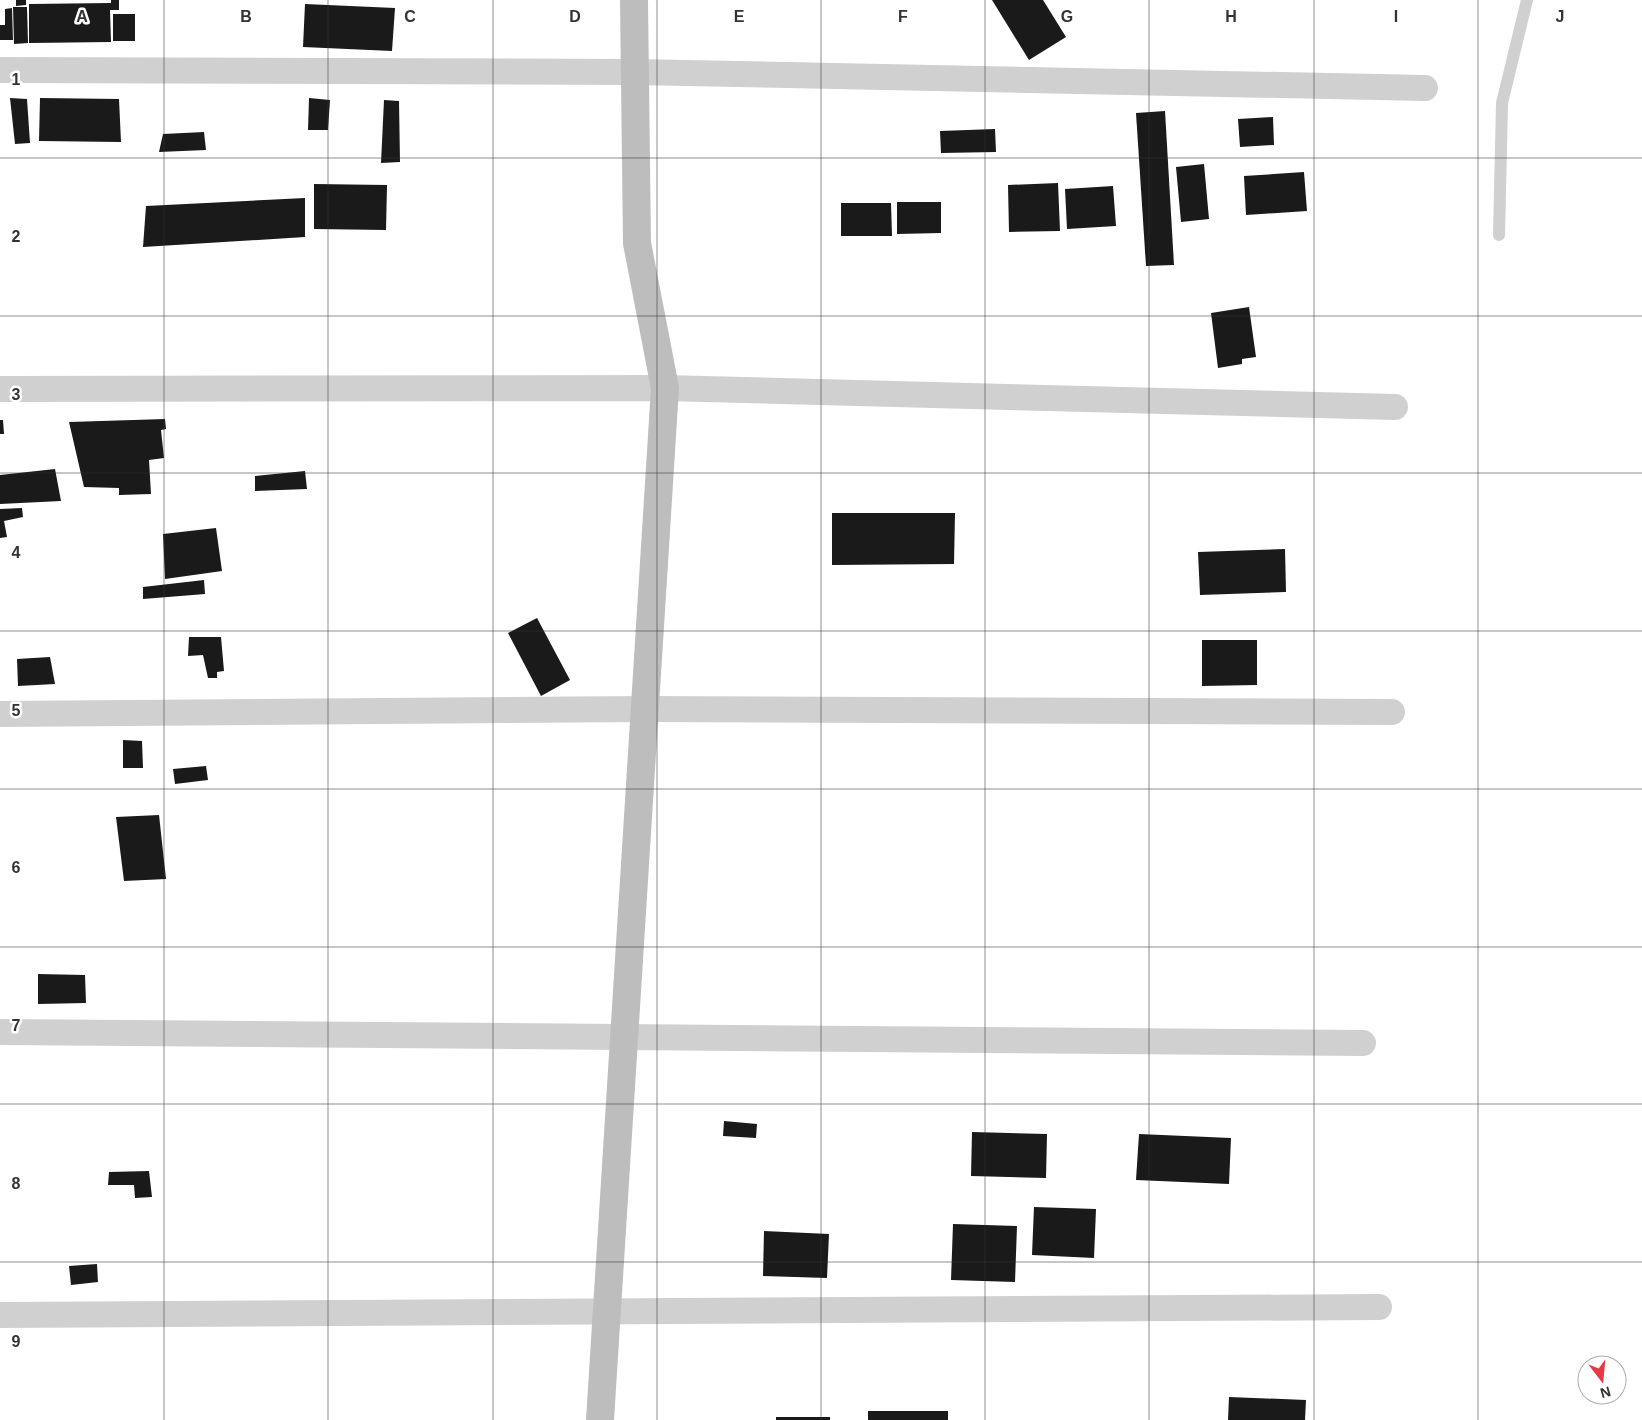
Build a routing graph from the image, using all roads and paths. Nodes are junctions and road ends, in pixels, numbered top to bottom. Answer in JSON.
{"nodes":[{"id":1,"x":634,"y":0,"type":"edge"},
{"id":2,"x":1527,"y":0,"type":"edge"},
{"id":3,"x":0,"y":70,"type":"edge"},
{"id":4,"x":635,"y":72,"type":"junction"},
{"id":5,"x":1425,"y":88,"type":"dead end"},
{"id":6,"x":1499,"y":235,"type":"dead end"},
{"id":7,"x":665,"y":388,"type":"junction"},
{"id":8,"x":0,"y":389,"type":"edge"},
{"id":9,"x":1395,"y":407,"type":"dead end"},
{"id":10,"x":644,"y":709,"type":"junction"},
{"id":11,"x":1392,"y":712,"type":"dead end"},
{"id":12,"x":0,"y":714,"type":"edge"},
{"id":13,"x":0,"y":1032,"type":"edge"},
{"id":14,"x":624,"y":1036,"type":"junction"},
{"id":15,"x":1363,"y":1043,"type":"dead end"},
{"id":16,"x":1380,"y":1307,"type":"dead end"},
{"id":17,"x":607,"y":1310,"type":"junction"},
{"id":18,"x":0,"y":1314,"type":"edge"},
{"id":19,"x":600,"y":1420,"type":"edge"}],
"edges":[{"from":1,"to":4,"type":"street"},
{"from":2,"to":6,"type":"lane"},
{"from":3,"to":4,"type":"street"},
{"from":4,"to":5,"type":"street"},
{"from":4,"to":7,"type":"street"},
{"from":7,"to":8,"type":"street"},
{"from":7,"to":9,"type":"street"},
{"from":7,"to":10,"type":"street"},
{"from":10,"to":11,"type":"street"},
{"from":10,"to":12,"type":"street"},
{"from":10,"to":14,"type":"street"},
{"from":13,"to":14,"type":"street"},
{"from":14,"to":15,"type":"street"},
{"from":14,"to":17,"type":"street"},
{"from":16,"to":17,"type":"street"},
{"from":17,"to":18,"type":"street"},
{"from":17,"to":19,"type":"street"}]}
